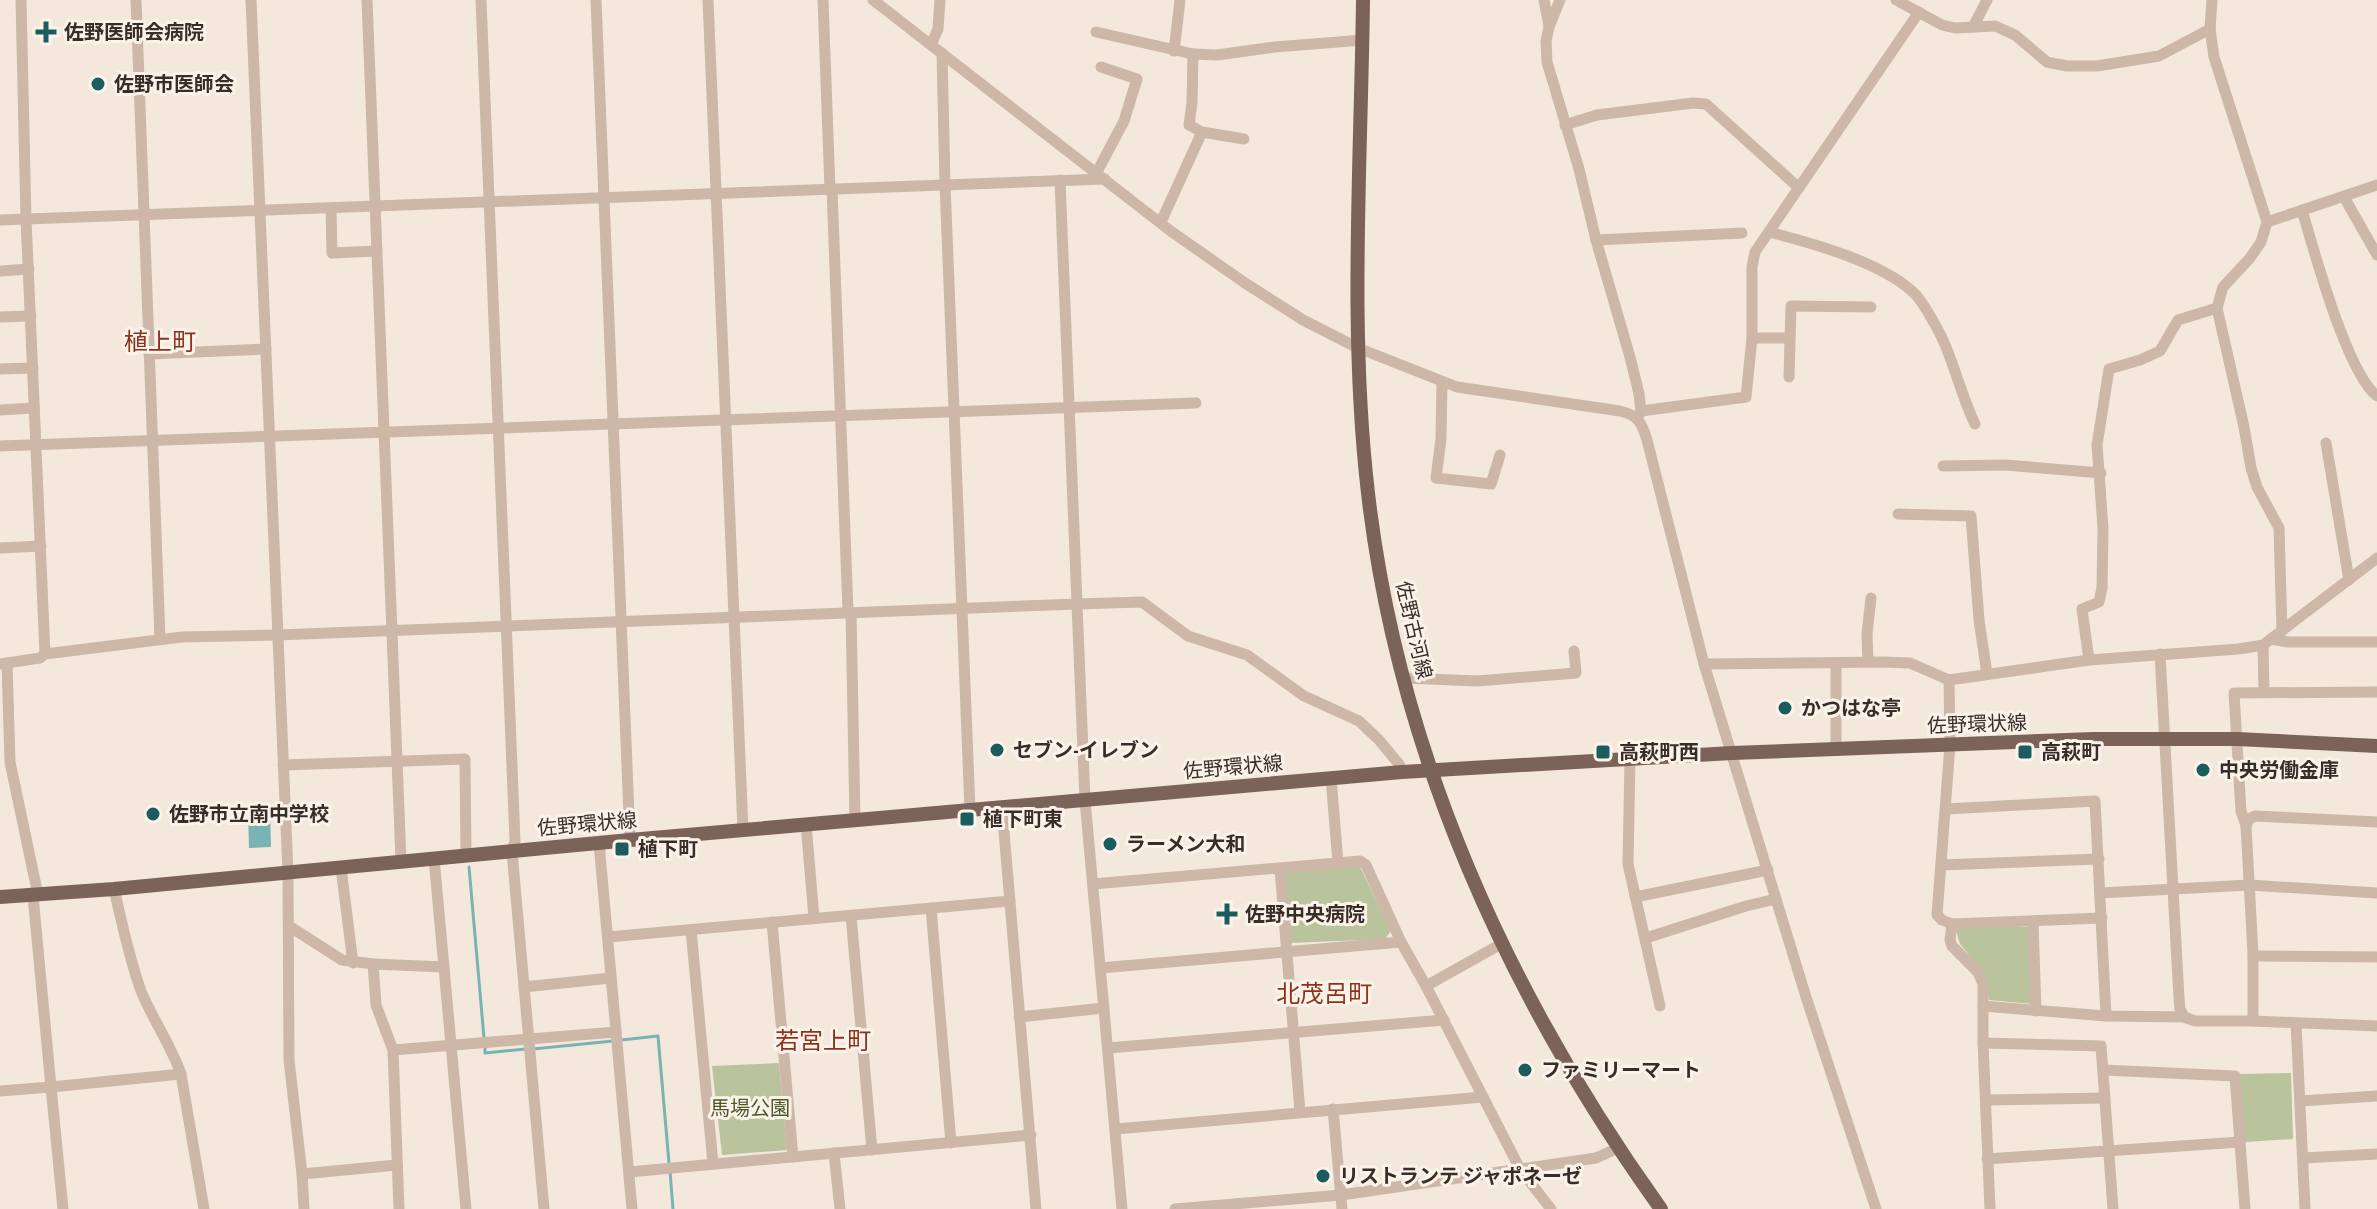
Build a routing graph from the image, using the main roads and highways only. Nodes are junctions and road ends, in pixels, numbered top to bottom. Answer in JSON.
{"nodes":[{"id":1,"x":1363,"y":0,"type":"edge"},
{"id":2,"x":2377,"y":746,"type":"edge"},
{"id":3,"x":1431,"y":771,"type":"junction"},
{"id":4,"x":0,"y":897,"type":"edge"},
{"id":5,"x":1661,"y":1209,"type":"edge"}],
"edges":[{"from":1,"to":3,"type":"main road","name":"佐野古河線"},
{"from":2,"to":3,"type":"main road","name":"佐野環状線"},
{"from":3,"to":4,"type":"main road","name":"佐野環状線"},
{"from":3,"to":5,"type":"main road","name":"佐野古河線"}]}
